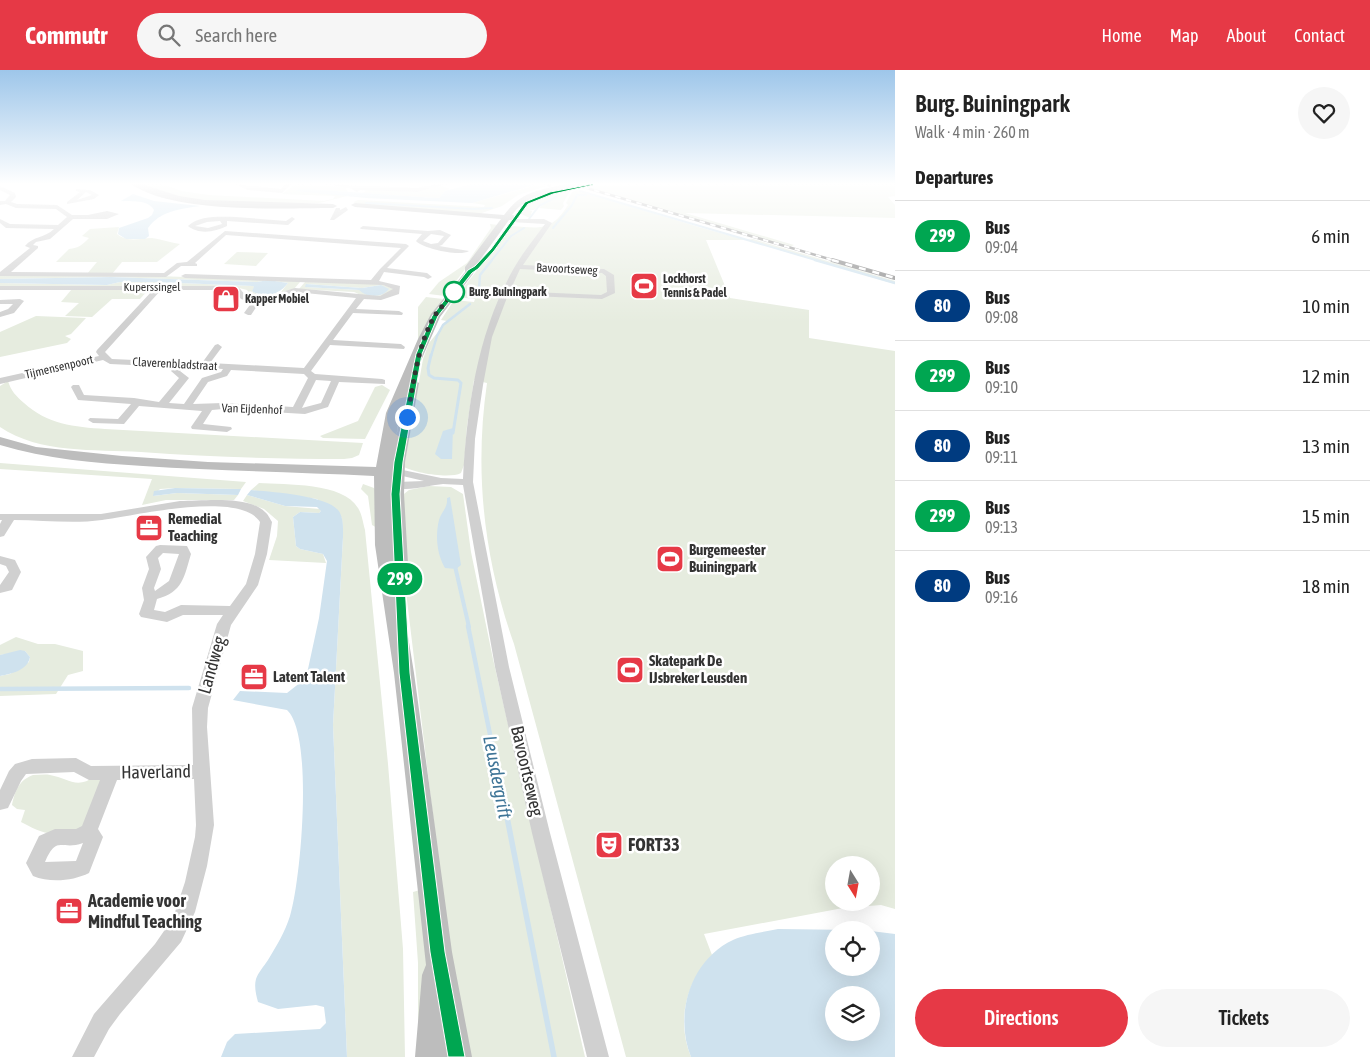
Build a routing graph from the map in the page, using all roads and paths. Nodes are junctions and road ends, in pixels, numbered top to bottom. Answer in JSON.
{"nodes":[{"id":1,"x":58,"y":230,"type":"edge"},
{"id":2,"x":220,"y":230,"type":"edge"},
{"id":3,"x":389,"y":230,"type":"edge"},
{"id":4,"x":504,"y":230,"type":"edge"},
{"id":5,"x":544,"y":230,"type":"edge"},
{"id":6,"x":321,"y":231,"type":"dead end"},
{"id":7,"x":225,"y":233,"type":"junction"},
{"id":8,"x":427,"y":233,"type":"junction"},
{"id":9,"x":246,"y":234,"type":"junction"},
{"id":10,"x":314,"y":238,"type":"junction"},
{"id":11,"x":217,"y":239,"type":"junction"},
{"id":12,"x":420,"y":244,"type":"junction"},
{"id":13,"x":406,"y":246,"type":"junction"},
{"id":14,"x":433,"y":246,"type":"junction"},
{"id":15,"x":466,"y":251,"type":"dead end"},
{"id":16,"x":188,"y":264,"type":"junction"},
{"id":17,"x":518,"y":266,"type":"junction"},
{"id":18,"x":284,"y":269,"type":"dead end"},
{"id":19,"x":382,"y":270,"type":"junction"},
{"id":20,"x":2,"y":274,"type":"edge"},
{"id":21,"x":428,"y":277,"type":"dead end"},
{"id":22,"x":276,"y":278,"type":"junction"},
{"id":23,"x":302,"y":281,"type":"junction"},
{"id":24,"x":374,"y":282,"type":"junction"},
{"id":25,"x":160,"y":287,"type":"junction"},
{"id":26,"x":0,"y":288,"type":"edge"},
{"id":27,"x":295,"y":290,"type":"junction"},
{"id":28,"x":505,"y":293,"type":"junction"},
{"id":29,"x":361,"y":297,"type":"junction"},
{"id":30,"x":258,"y":300,"type":"junction"},
{"id":31,"x":0,"y":302,"type":"edge"},
{"id":32,"x":349,"y":311,"type":"junction"},
{"id":33,"x":248,"y":312,"type":"dead end"},
{"id":34,"x":399,"y":313,"type":"dead end"},
{"id":35,"x":0,"y":316,"type":"edge"},
{"id":36,"x":328,"y":342,"type":"junction"},
{"id":37,"x":218,"y":347,"type":"dead end"},
{"id":38,"x":401,"y":348,"type":"dead end"},
{"id":39,"x":104,"y":357,"type":"junction"},
{"id":40,"x":181,"y":365,"type":"junction"},
{"id":41,"x":204,"y":366,"type":"junction"},
{"id":42,"x":229,"y":367,"type":"junction"},
{"id":43,"x":309,"y":374,"type":"junction"},
{"id":44,"x":336,"y":379,"type":"junction"},
{"id":45,"x":0,"y":380,"type":"edge"},
{"id":46,"x":382,"y":382,"type":"dead end"},
{"id":47,"x":76,"y":387,"type":"dead end"},
{"id":48,"x":137,"y":403,"type":"junction"},
{"id":49,"x":162,"y":405,"type":"junction"},
{"id":50,"x":187,"y":406,"type":"junction"},
{"id":51,"x":209,"y":408,"type":"junction"},
{"id":52,"x":296,"y":410,"type":"junction"},
{"id":53,"x":93,"y":420,"type":"dead end"},
{"id":54,"x":227,"y":429,"type":"dead end"},
{"id":55,"x":0,"y":441,"type":"edge"},
{"id":56,"x":0,"y":450,"type":"edge"},
{"id":57,"x":122,"y":460,"type":"junction"},
{"id":58,"x":390,"y":478,"type":"junction"},
{"id":59,"x":468,"y":482,"type":"junction"},
{"id":60,"x":5,"y":517,"type":"edge"},
{"id":61,"x":0,"y":533,"type":"edge"},
{"id":62,"x":0,"y":560,"type":"edge"},
{"id":63,"x":0,"y":589,"type":"edge"},
{"id":64,"x":150,"y":596,"type":"dead end"},
{"id":65,"x":233,"y":611,"type":"junction"},
{"id":66,"x":202,"y":772,"type":"junction"},
{"id":67,"x":111,"y":773,"type":"junction"},
{"id":68,"x":2,"y":803,"type":"dead end"},
{"id":69,"x":89,"y":831,"type":"dead end"},
{"id":70,"x":438,"y":952,"type":"junction"},
{"id":71,"x":82,"y":1057,"type":"edge"},
{"id":72,"x":430,"y":1057,"type":"edge"},
{"id":73,"x":457,"y":1057,"type":"edge"},
{"id":74,"x":598,"y":1057,"type":"edge"}],
"edges":[{"from":1,"to":20,"type":"street"},
{"from":2,"to":7,"type":"street"},
{"from":3,"to":8,"type":"street"},
{"from":4,"to":58,"type":"main road"},
{"from":5,"to":17,"type":"street","name":"Bavoortseweg"},
{"from":6,"to":10,"type":"street"},
{"from":7,"to":9,"type":"street"},
{"from":7,"to":11,"type":"street"},
{"from":8,"to":12,"type":"street"},
{"from":8,"to":14,"type":"street"},
{"from":9,"to":10,"type":"street"},
{"from":9,"to":11,"type":"street"},
{"from":10,"to":13,"type":"street"},
{"from":11,"to":16,"type":"street"},
{"from":12,"to":13,"type":"street"},
{"from":12,"to":14,"type":"street"},
{"from":13,"to":19,"type":"street"},
{"from":14,"to":15,"type":"street"},
{"from":16,"to":20,"type":"street","name":"Kuperssingel"},
{"from":16,"to":22,"type":"street","name":"Kuperssingel"},
{"from":17,"to":28,"type":"street","name":"Bavoortseweg"},
{"from":17,"to":28,"type":"street","name":"Bavoortseweg"},
{"from":18,"to":22,"type":"street"},
{"from":19,"to":21,"type":"street"},
{"from":19,"to":24,"type":"street"},
{"from":22,"to":23,"type":"street","name":"Kuperssingel"},
{"from":23,"to":24,"type":"street","name":"Kuperssingel"},
{"from":23,"to":27,"type":"street"},
{"from":24,"to":29,"type":"street","name":"Kuperssingel"},
{"from":25,"to":26,"type":"street","name":"Kuperssingel"},
{"from":25,"to":30,"type":"street","name":"Kuperssingel"},
{"from":25,"to":39,"type":"street"},
{"from":27,"to":29,"type":"street"},
{"from":27,"to":30,"type":"street"},
{"from":28,"to":59,"type":"street","name":"Bavoortseweg"},
{"from":29,"to":32,"type":"street"},
{"from":30,"to":33,"type":"street"},
{"from":31,"to":35,"type":"street"},
{"from":32,"to":34,"type":"street"},
{"from":32,"to":36,"type":"street"},
{"from":36,"to":38,"type":"street"},
{"from":36,"to":43,"type":"street"},
{"from":37,"to":41,"type":"street"},
{"from":39,"to":40,"type":"street","name":"Claverenbladstraat"},
{"from":39,"to":45,"type":"street","name":"Tijmensenpoort"},
{"from":40,"to":41,"type":"street","name":"Claverenbladstraat"},
{"from":40,"to":49,"type":"street"},
{"from":41,"to":42,"type":"street","name":"Claverenbladstraat"},
{"from":42,"to":43,"type":"street","name":"Claverenbladstraat"},
{"from":42,"to":50,"type":"street"},
{"from":43,"to":44,"type":"street"},
{"from":43,"to":52,"type":"street","name":"Van Eijdenhof"},
{"from":44,"to":46,"type":"street"},
{"from":44,"to":52,"type":"street","name":"Van Eijdenhof"},
{"from":47,"to":48,"type":"street","name":"Van Eijdenhof"},
{"from":48,"to":49,"type":"street","name":"Van Eijdenhof"},
{"from":48,"to":53,"type":"street"},
{"from":49,"to":50,"type":"street","name":"Van Eijdenhof"},
{"from":50,"to":51,"type":"street","name":"Van Eijdenhof"},
{"from":51,"to":52,"type":"street","name":"Van Eijdenhof"},
{"from":51,"to":54,"type":"street","name":"Van Eijdenhof"},
{"from":55,"to":57,"type":"main road"},
{"from":56,"to":57,"type":"main road"},
{"from":57,"to":58,"type":"main road"},
{"from":58,"to":59,"type":"street"},
{"from":58,"to":70,"type":"main road"},
{"from":59,"to":74,"type":"street","name":"Bavoortseweg"},
{"from":60,"to":61,"type":"street"},
{"from":60,"to":65,"type":"street","name":"Landweg"},
{"from":62,"to":63,"type":"street"},
{"from":64,"to":65,"type":"street"},
{"from":65,"to":66,"type":"street","name":"Landweg"},
{"from":66,"to":67,"type":"street","name":"Haverland"},
{"from":66,"to":71,"type":"street","name":"Landweg"},
{"from":67,"to":68,"type":"street","name":"Haverland"},
{"from":67,"to":69,"type":"street","name":"Haverland"},
{"from":70,"to":72,"type":"main road"},
{"from":70,"to":73,"type":"main road"}]}
